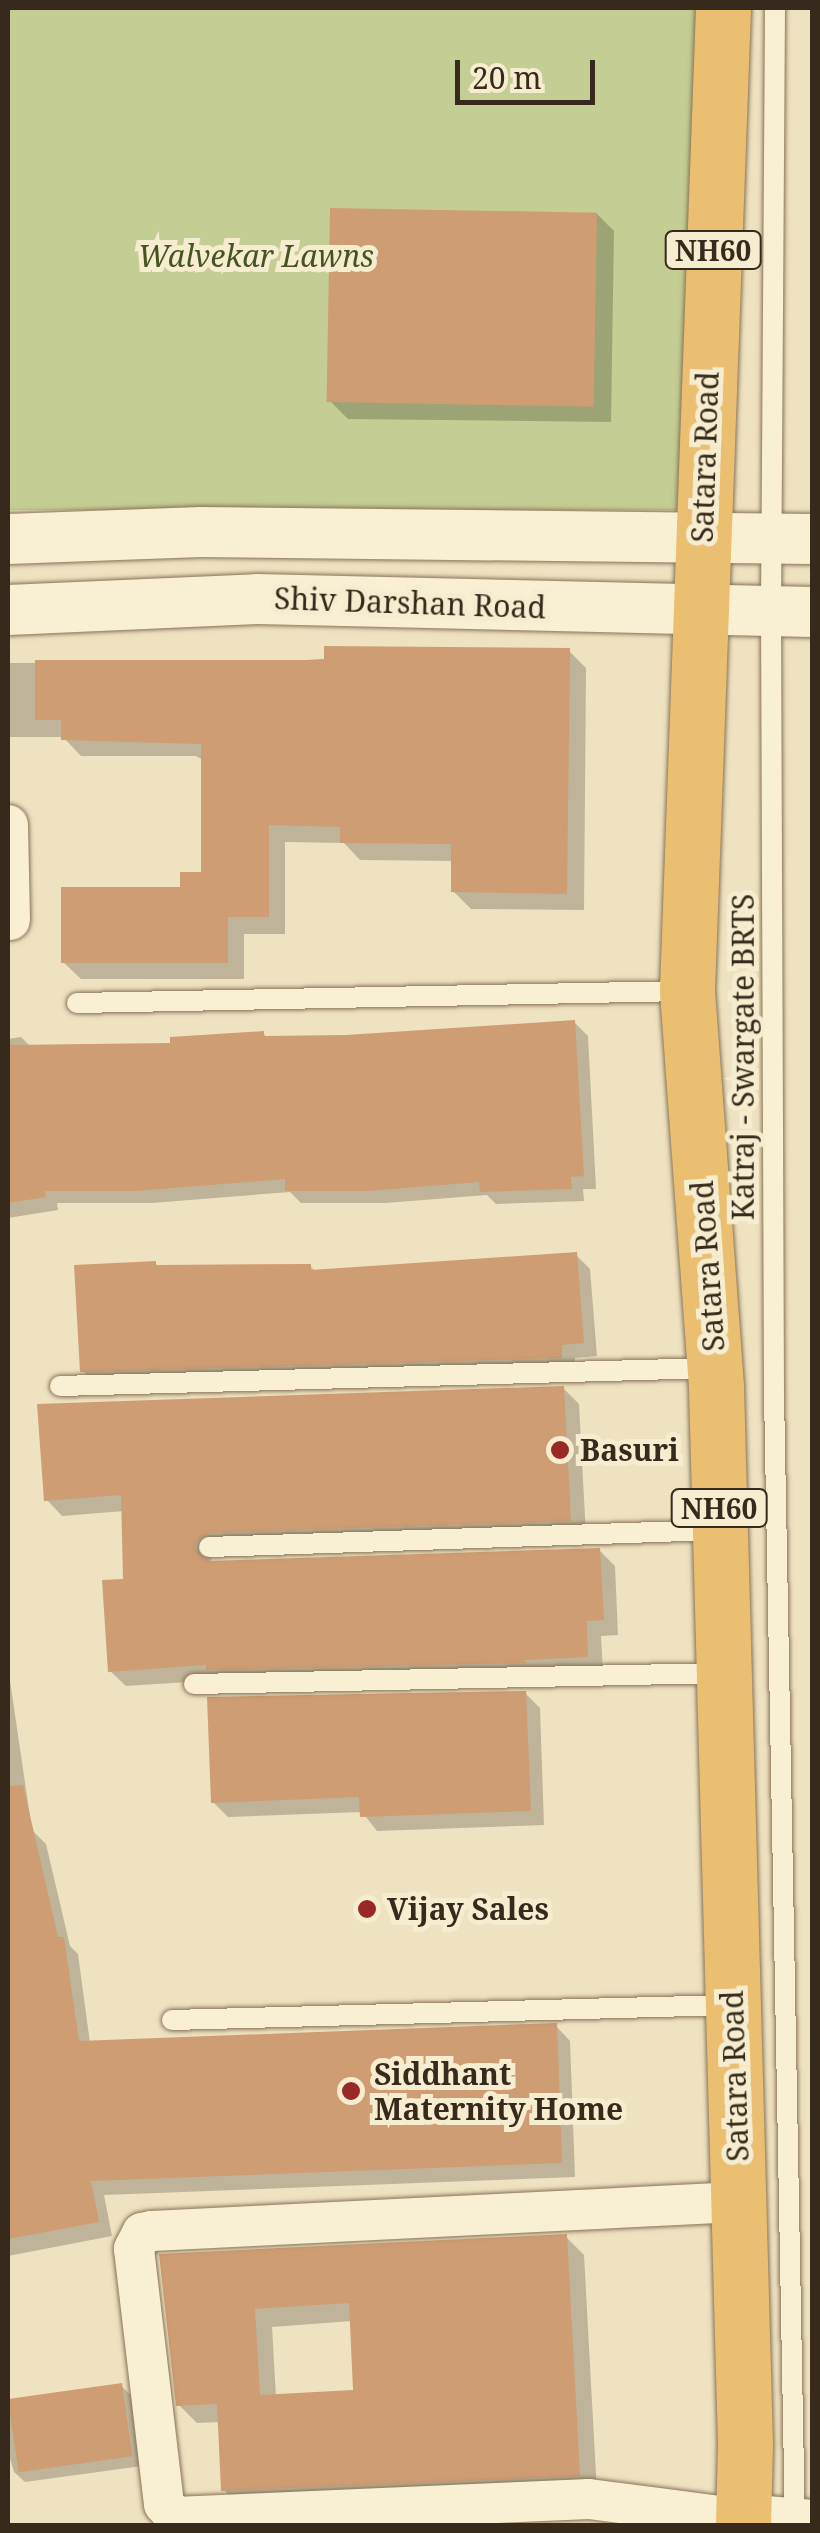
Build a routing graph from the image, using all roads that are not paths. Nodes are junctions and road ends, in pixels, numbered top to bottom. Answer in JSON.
{"nodes":[{"id":1,"x":723,"y":8,"type":"edge"},
{"id":2,"x":775,"y":8,"type":"edge"},
{"id":3,"x":702,"y":535,"type":"junction"},
{"id":4,"x":792,"y":538,"type":"edge"},
{"id":5,"x":8,"y":540,"type":"edge"},
{"id":6,"x":8,"y":610,"type":"edge"},
{"id":7,"x":792,"y":610,"type":"edge"},
{"id":8,"x":700,"y":611,"type":"junction"},
{"id":9,"x":8,"y":825,"type":"edge"},
{"id":10,"x":10,"y":920,"type":"dead end"},
{"id":11,"x":687,"y":991,"type":"junction"},
{"id":12,"x":77,"y":1003,"type":"dead end"},
{"id":13,"x":714,"y":1368,"type":"junction"},
{"id":14,"x":60,"y":1386,"type":"dead end"},
{"id":15,"x":719,"y":1530,"type":"junction"},
{"id":16,"x":209,"y":1548,"type":"dead end"},
{"id":17,"x":724,"y":1672,"type":"junction"},
{"id":18,"x":194,"y":1684,"type":"dead end"},
{"id":19,"x":733,"y":2005,"type":"junction"},
{"id":20,"x":172,"y":2020,"type":"dead end"},
{"id":21,"x":738,"y":2202,"type":"junction"},
{"id":22,"x":778,"y":2524,"type":"edge"}],
"edges":[{"from":1,"to":3,"type":"highway","name":"Satara Road","number":"NH60"},
{"from":2,"to":4,"type":"lane","name":"Katraj - Swargate BRTS"},
{"from":3,"to":4,"type":"street"},
{"from":3,"to":5,"type":"street"},
{"from":3,"to":8,"type":"highway","name":"Satara Road","number":"NH60"},
{"from":4,"to":7,"type":"lane","name":"Katraj - Swargate BRTS"},
{"from":6,"to":8,"type":"street","name":"Shiv Darshan Road"},
{"from":7,"to":8,"type":"street","name":"Shiv Darshan Road"},
{"from":7,"to":22,"type":"lane","name":"Katraj - Swargate BRTS"},
{"from":8,"to":11,"type":"highway","name":"Satara Road","number":"NH60"},
{"from":9,"to":10,"type":"street"},
{"from":11,"to":12,"type":"lane"},
{"from":11,"to":13,"type":"highway","name":"Satara Road","number":"NH60"},
{"from":13,"to":14,"type":"lane"},
{"from":13,"to":15,"type":"highway","name":"Satara Road","number":"NH60"},
{"from":15,"to":16,"type":"lane"},
{"from":15,"to":17,"type":"highway","name":"Satara Road","number":"NH60"},
{"from":17,"to":18,"type":"lane"},
{"from":17,"to":19,"type":"highway","name":"Satara Road","number":"NH60"},
{"from":19,"to":20,"type":"lane"},
{"from":19,"to":21,"type":"highway","name":"Satara Road","number":"NH60"},
{"from":21,"to":22,"type":"highway","name":"Satara Road","number":"NH60"},
{"from":21,"to":22,"type":"street"}]}
